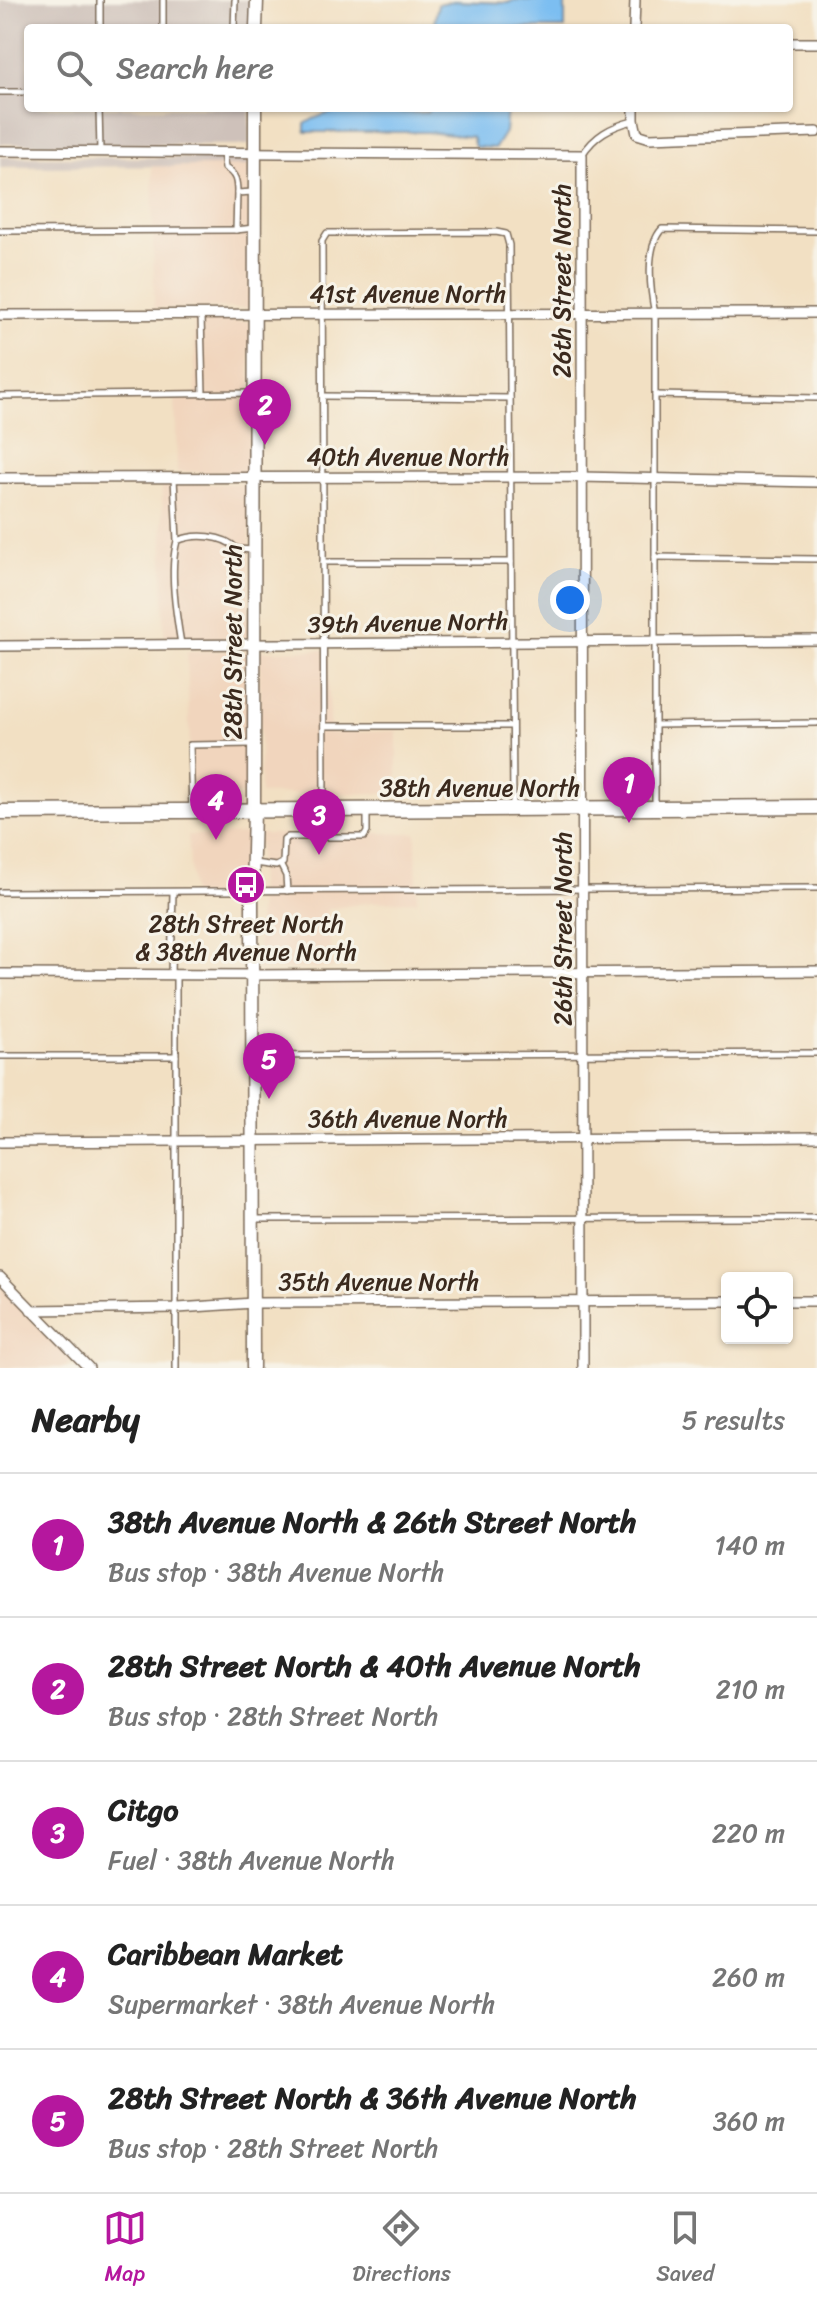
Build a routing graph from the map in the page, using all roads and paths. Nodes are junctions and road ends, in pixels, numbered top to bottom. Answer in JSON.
{"nodes":[{"id":1,"x":100,"y":0,"type":"edge"},
{"id":2,"x":163,"y":0,"type":"edge"},
{"id":3,"x":235,"y":0,"type":"edge"},
{"id":4,"x":257,"y":0,"type":"edge"},
{"id":5,"x":635,"y":0,"type":"edge"},
{"id":6,"x":100,"y":24,"type":"edge"},
{"id":7,"x":163,"y":24,"type":"edge"},
{"id":8,"x":234,"y":24,"type":"edge"},
{"id":9,"x":256,"y":24,"type":"edge"},
{"id":10,"x":634,"y":24,"type":"edge"},
{"id":11,"x":793,"y":43,"type":"edge"},
{"id":12,"x":817,"y":43,"type":"edge"},
{"id":13,"x":0,"y":92,"type":"edge"},
{"id":14,"x":24,"y":92,"type":"edge"},
{"id":15,"x":99,"y":112,"type":"edge"},
{"id":16,"x":255,"y":112,"type":"edge"},
{"id":17,"x":634,"y":112,"type":"edge"},
{"id":18,"x":634,"y":120,"type":"junction"},
{"id":19,"x":817,"y":132,"type":"edge"},
{"id":20,"x":0,"y":151,"type":"edge"},
{"id":21,"x":100,"y":151,"type":"junction"},
{"id":22,"x":223,"y":152,"type":"junction"},
{"id":23,"x":255,"y":152,"type":"junction"},
{"id":24,"x":582,"y":155,"type":"junction"},
{"id":25,"x":255,"y":192,"type":"junction"},
{"id":26,"x":237,"y":193,"type":"junction"},
{"id":27,"x":255,"y":228,"type":"junction"},
{"id":28,"x":236,"y":230,"type":"junction"},
{"id":29,"x":0,"y":231,"type":"edge"},
{"id":30,"x":817,"y":231,"type":"edge"},
{"id":31,"x":817,"y":313,"type":"edge"},
{"id":32,"x":323,"y":314,"type":"junction"},
{"id":33,"x":509,"y":314,"type":"junction"},
{"id":34,"x":582,"y":314,"type":"junction"},
{"id":35,"x":655,"y":314,"type":"junction"},
{"id":36,"x":0,"y":315,"type":"edge"},
{"id":37,"x":201,"y":315,"type":"junction"},
{"id":38,"x":256,"y":315,"type":"junction"},
{"id":39,"x":256,"y":393,"type":"junction"},
{"id":40,"x":203,"y":394,"type":"junction"},
{"id":41,"x":655,"y":395,"type":"junction"},
{"id":42,"x":0,"y":396,"type":"edge"},
{"id":43,"x":323,"y":396,"type":"junction"},
{"id":44,"x":510,"y":398,"type":"junction"},
{"id":45,"x":817,"y":398,"type":"edge"},
{"id":46,"x":511,"y":477,"type":"junction"},
{"id":47,"x":580,"y":477,"type":"junction"},
{"id":48,"x":0,"y":478,"type":"edge"},
{"id":49,"x":174,"y":478,"type":"junction"},
{"id":50,"x":255,"y":478,"type":"junction"},
{"id":51,"x":323,"y":478,"type":"junction"},
{"id":52,"x":655,"y":478,"type":"junction"},
{"id":53,"x":817,"y":482,"type":"edge"},
{"id":54,"x":177,"y":541,"type":"junction"},
{"id":55,"x":255,"y":550,"type":"junction"},
{"id":56,"x":655,"y":557,"type":"junction"},
{"id":57,"x":817,"y":559,"type":"edge"},
{"id":58,"x":323,"y":562,"type":"junction"},
{"id":59,"x":511,"y":562,"type":"junction"},
{"id":60,"x":817,"y":640,"type":"edge"},
{"id":61,"x":511,"y":642,"type":"junction"},
{"id":62,"x":581,"y":642,"type":"junction"},
{"id":63,"x":655,"y":642,"type":"junction"},
{"id":64,"x":324,"y":644,"type":"junction"},
{"id":65,"x":181,"y":645,"type":"junction"},
{"id":66,"x":255,"y":645,"type":"junction"},
{"id":67,"x":0,"y":646,"type":"edge"},
{"id":68,"x":817,"y":723,"type":"edge"},
{"id":69,"x":655,"y":725,"type":"junction"},
{"id":70,"x":324,"y":726,"type":"junction"},
{"id":71,"x":512,"y":726,"type":"junction"},
{"id":72,"x":254,"y":744,"type":"junction"},
{"id":73,"x":817,"y":807,"type":"edge"},
{"id":74,"x":655,"y":809,"type":"junction"},
{"id":75,"x":192,"y":810,"type":"junction"},
{"id":76,"x":254,"y":810,"type":"junction"},
{"id":77,"x":322,"y":810,"type":"junction"},
{"id":78,"x":367,"y":810,"type":"junction"},
{"id":79,"x":513,"y":810,"type":"junction"},
{"id":80,"x":583,"y":810,"type":"junction"},
{"id":81,"x":0,"y":812,"type":"edge"},
{"id":82,"x":318,"y":837,"type":"junction"},
{"id":83,"x":253,"y":863,"type":"junction"},
{"id":84,"x":280,"y":864,"type":"junction"},
{"id":85,"x":817,"y":888,"type":"edge"},
{"id":86,"x":583,"y":890,"type":"junction"},
{"id":87,"x":287,"y":891,"type":"junction"},
{"id":88,"x":0,"y":892,"type":"edge"},
{"id":89,"x":173,"y":892,"type":"junction"},
{"id":90,"x":252,"y":892,"type":"junction"},
{"id":91,"x":817,"y":971,"type":"edge"},
{"id":92,"x":584,"y":972,"type":"junction"},
{"id":93,"x":0,"y":974,"type":"edge"},
{"id":94,"x":174,"y":975,"type":"junction"},
{"id":95,"x":252,"y":975,"type":"junction"},
{"id":96,"x":817,"y":1053,"type":"edge"},
{"id":97,"x":583,"y":1054,"type":"junction"},
{"id":98,"x":0,"y":1056,"type":"edge"},
{"id":99,"x":176,"y":1056,"type":"junction"},
{"id":100,"x":252,"y":1056,"type":"junction"},
{"id":101,"x":817,"y":1137,"type":"edge"},
{"id":102,"x":584,"y":1138,"type":"junction"},
{"id":103,"x":176,"y":1140,"type":"junction"},
{"id":104,"x":253,"y":1140,"type":"junction"},
{"id":105,"x":0,"y":1142,"type":"edge"},
{"id":106,"x":817,"y":1218,"type":"edge"},
{"id":107,"x":253,"y":1219,"type":"junction"},
{"id":108,"x":584,"y":1219,"type":"junction"},
{"id":109,"x":0,"y":1277,"type":"edge"},
{"id":110,"x":583,"y":1300,"type":"junction"},
{"id":111,"x":721,"y":1301,"type":"edge"},
{"id":112,"x":793,"y":1301,"type":"edge"},
{"id":113,"x":817,"y":1301,"type":"edge"},
{"id":114,"x":253,"y":1303,"type":"junction"},
{"id":115,"x":178,"y":1308,"type":"junction"},
{"id":116,"x":31,"y":1310,"type":"junction"},
{"id":117,"x":89,"y":1368,"type":"edge"},
{"id":118,"x":176,"y":1368,"type":"edge"},
{"id":119,"x":253,"y":1368,"type":"edge"},
{"id":120,"x":583,"y":1368,"type":"edge"}],
"edges":[{"from":1,"to":6,"type":"lane"},
{"from":2,"to":7,"type":"lane"},
{"from":3,"to":8,"type":"lane"},
{"from":4,"to":9,"type":"street"},
{"from":5,"to":10,"type":"street"},
{"from":11,"to":12,"type":"street"},
{"from":13,"to":14,"type":"lane"},
{"from":15,"to":21,"type":"lane"},
{"from":16,"to":23,"type":"street","name":"28th Street North"},
{"from":17,"to":18,"type":"street"},
{"from":18,"to":19,"type":"street"},
{"from":18,"to":24,"type":"lane"},
{"from":20,"to":21,"type":"street"},
{"from":21,"to":22,"type":"street"},
{"from":22,"to":23,"type":"street"},
{"from":22,"to":26,"type":"lane"},
{"from":23,"to":24,"type":"street"},
{"from":23,"to":25,"type":"street","name":"28th Street North"},
{"from":24,"to":34,"type":"street","name":"26th Street North"},
{"from":25,"to":26,"type":"lane"},
{"from":25,"to":27,"type":"street","name":"28th Street North"},
{"from":26,"to":28,"type":"lane"},
{"from":27,"to":28,"type":"lane"},
{"from":27,"to":38,"type":"street","name":"28th Street North"},
{"from":28,"to":29,"type":"lane"},
{"from":30,"to":35,"type":"lane"},
{"from":31,"to":35,"type":"street","name":"41st Avenue North"},
{"from":32,"to":33,"type":"street","name":"41st Avenue North"},
{"from":32,"to":33,"type":"lane"},
{"from":32,"to":38,"type":"street","name":"41st Avenue North"},
{"from":32,"to":43,"type":"lane"},
{"from":33,"to":34,"type":"street","name":"41st Avenue North"},
{"from":33,"to":44,"type":"lane"},
{"from":34,"to":35,"type":"street","name":"41st Avenue North"},
{"from":34,"to":47,"type":"street","name":"26th Street North"},
{"from":35,"to":41,"type":"lane"},
{"from":36,"to":37,"type":"street","name":"41st Avenue North"},
{"from":37,"to":38,"type":"street","name":"41st Avenue North"},
{"from":37,"to":40,"type":"lane"},
{"from":38,"to":39,"type":"street","name":"28th Street North"},
{"from":39,"to":40,"type":"lane"},
{"from":39,"to":50,"type":"street","name":"28th Street North"},
{"from":40,"to":42,"type":"lane"},
{"from":41,"to":45,"type":"lane"},
{"from":41,"to":52,"type":"lane"},
{"from":43,"to":44,"type":"lane"},
{"from":43,"to":51,"type":"lane"},
{"from":44,"to":46,"type":"lane"},
{"from":46,"to":47,"type":"street","name":"40th Avenue North"},
{"from":46,"to":51,"type":"street","name":"40th Avenue North"},
{"from":46,"to":59,"type":"lane"},
{"from":47,"to":52,"type":"street","name":"40th Avenue North"},
{"from":47,"to":62,"type":"street","name":"26th Street North"},
{"from":48,"to":49,"type":"street","name":"40th Avenue North"},
{"from":49,"to":50,"type":"street","name":"40th Avenue North"},
{"from":49,"to":54,"type":"lane"},
{"from":50,"to":51,"type":"street","name":"40th Avenue North"},
{"from":50,"to":55,"type":"street","name":"28th Street North"},
{"from":51,"to":58,"type":"lane"},
{"from":52,"to":53,"type":"street","name":"40th Avenue North"},
{"from":52,"to":56,"type":"lane"},
{"from":54,"to":55,"type":"lane"},
{"from":54,"to":65,"type":"lane"},
{"from":55,"to":66,"type":"street","name":"28th Street North"},
{"from":56,"to":57,"type":"lane"},
{"from":56,"to":63,"type":"lane"},
{"from":58,"to":59,"type":"lane"},
{"from":58,"to":64,"type":"lane"},
{"from":59,"to":61,"type":"lane"},
{"from":60,"to":63,"type":"street","name":"39th Avenue North"},
{"from":61,"to":62,"type":"street","name":"39th Avenue North"},
{"from":61,"to":64,"type":"street","name":"39th Avenue North"},
{"from":61,"to":71,"type":"lane"},
{"from":62,"to":63,"type":"street","name":"39th Avenue North"},
{"from":62,"to":80,"type":"street","name":"26th Street North"},
{"from":63,"to":69,"type":"lane"},
{"from":64,"to":66,"type":"street","name":"39th Avenue North"},
{"from":64,"to":70,"type":"lane"},
{"from":65,"to":66,"type":"street","name":"39th Avenue North"},
{"from":65,"to":67,"type":"street","name":"39th Avenue North"},
{"from":66,"to":72,"type":"street","name":"28th Street North"},
{"from":68,"to":69,"type":"lane"},
{"from":69,"to":74,"type":"lane"},
{"from":70,"to":71,"type":"lane"},
{"from":70,"to":77,"type":"lane"},
{"from":71,"to":79,"type":"lane"},
{"from":72,"to":75,"type":"lane"},
{"from":72,"to":76,"type":"street","name":"28th Street North"},
{"from":73,"to":74,"type":"main road","name":"38th Avenue North"},
{"from":74,"to":80,"type":"main road","name":"38th Avenue North"},
{"from":75,"to":76,"type":"main road","name":"38th Avenue North"},
{"from":75,"to":81,"type":"main road","name":"38th Avenue North"},
{"from":76,"to":77,"type":"main road","name":"38th Avenue North"},
{"from":76,"to":83,"type":"street","name":"28th Street North"},
{"from":77,"to":78,"type":"main road","name":"38th Avenue North"},
{"from":77,"to":82,"type":"lane"},
{"from":78,"to":79,"type":"main road","name":"38th Avenue North"},
{"from":78,"to":82,"type":"lane"},
{"from":79,"to":80,"type":"main road","name":"38th Avenue North"},
{"from":80,"to":86,"type":"street","name":"26th Street North"},
{"from":82,"to":84,"type":"lane"},
{"from":83,"to":84,"type":"lane"},
{"from":83,"to":90,"type":"street","name":"28th Street North"},
{"from":84,"to":87,"type":"lane"},
{"from":85,"to":86,"type":"lane"},
{"from":86,"to":87,"type":"lane"},
{"from":86,"to":92,"type":"street","name":"26th Street North"},
{"from":87,"to":90,"type":"lane"},
{"from":88,"to":89,"type":"lane"},
{"from":89,"to":90,"type":"lane"},
{"from":89,"to":94,"type":"lane"},
{"from":90,"to":95,"type":"street","name":"28th Street North"},
{"from":91,"to":92,"type":"street"},
{"from":92,"to":95,"type":"street"},
{"from":92,"to":97,"type":"street","name":"26th Street North"},
{"from":93,"to":94,"type":"street"},
{"from":94,"to":95,"type":"street"},
{"from":94,"to":99,"type":"lane"},
{"from":95,"to":100,"type":"street","name":"28th Street North"},
{"from":96,"to":97,"type":"lane"},
{"from":97,"to":100,"type":"lane"},
{"from":97,"to":102,"type":"street","name":"26th Street North"},
{"from":98,"to":99,"type":"lane"},
{"from":99,"to":103,"type":"lane"},
{"from":100,"to":104,"type":"street","name":"28th Street North"},
{"from":101,"to":102,"type":"street","name":"36th Avenue North"},
{"from":102,"to":104,"type":"street","name":"36th Avenue North"},
{"from":102,"to":108,"type":"street","name":"26th Street North"},
{"from":103,"to":104,"type":"street","name":"36th Avenue North"},
{"from":103,"to":105,"type":"street","name":"36th Avenue North"},
{"from":103,"to":115,"type":"lane"},
{"from":104,"to":107,"type":"street","name":"28th Street North"},
{"from":106,"to":108,"type":"lane"},
{"from":107,"to":108,"type":"lane"},
{"from":107,"to":114,"type":"street","name":"28th Street North"},
{"from":108,"to":110,"type":"street","name":"26th Street North"},
{"from":109,"to":116,"type":"street"},
{"from":110,"to":111,"type":"street","name":"35th Avenue North"},
{"from":110,"to":114,"type":"street","name":"35th Avenue North"},
{"from":110,"to":120,"type":"street","name":"26th Street North"},
{"from":112,"to":113,"type":"street"},
{"from":114,"to":115,"type":"street","name":"35th Avenue North"},
{"from":114,"to":119,"type":"street","name":"28th Street North"},
{"from":115,"to":116,"type":"street","name":"35th Avenue North"},
{"from":115,"to":118,"type":"lane"},
{"from":116,"to":117,"type":"street"}]}
